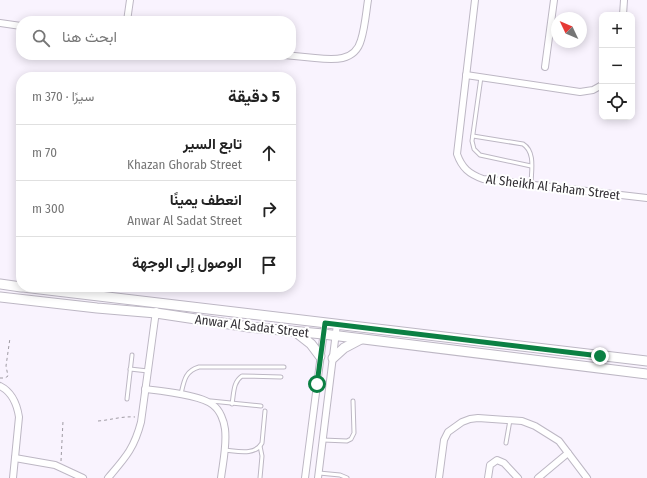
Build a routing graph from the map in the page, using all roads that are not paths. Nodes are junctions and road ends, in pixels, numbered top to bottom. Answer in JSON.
{"nodes":[{"id":1,"x":130,"y":0,"type":"edge"},
{"id":2,"x":368,"y":0,"type":"edge"},
{"id":3,"x":475,"y":0,"type":"edge"},
{"id":4,"x":554,"y":0,"type":"edge"},
{"id":5,"x":624,"y":0,"type":"edge"},
{"id":6,"x":623,"y":12,"type":"edge"},
{"id":7,"x":128,"y":16,"type":"edge"},
{"id":8,"x":0,"y":23,"type":"edge"},
{"id":9,"x":16,"y":25,"type":"edge"},
{"id":10,"x":296,"y":56,"type":"edge"},
{"id":11,"x":545,"y":67,"type":"dead end"},
{"id":12,"x":466,"y":75,"type":"junction"},
{"id":13,"x":481,"y":77,"type":"junction"},
{"id":14,"x":599,"y":86,"type":"edge"},
{"id":15,"x":473,"y":136,"type":"junction"},
{"id":16,"x":531,"y":166,"type":"junction"},
{"id":17,"x":531,"y":185,"type":"junction"},
{"id":18,"x":647,"y":198,"type":"edge"},
{"id":19,"x":0,"y":284,"type":"edge"},
{"id":20,"x":16,"y":286,"type":"edge"},
{"id":21,"x":64,"y":292,"type":"edge"},
{"id":22,"x":0,"y":297,"type":"edge"},
{"id":23,"x":157,"y":303,"type":"junction"},
{"id":24,"x":156,"y":313,"type":"junction"},
{"id":25,"x":325,"y":323,"type":"junction"},
{"id":26,"x":337,"y":324,"type":"junction"},
{"id":27,"x":294,"y":331,"type":"junction"},
{"id":28,"x":323,"y":334,"type":"junction"},
{"id":29,"x":336,"y":336,"type":"junction"},
{"id":30,"x":361,"y":339,"type":"junction"},
{"id":31,"x":132,"y":355,"type":"dead end"},
{"id":32,"x":320,"y":356,"type":"junction"},
{"id":33,"x":333,"y":358,"type":"junction"},
{"id":34,"x":647,"y":362,"type":"edge"},
{"id":35,"x":256,"y":367,"type":"junction"},
{"id":36,"x":284,"y":367,"type":"dead end"},
{"id":37,"x":130,"y":369,"type":"junction"},
{"id":38,"x":148,"y":371,"type":"junction"},
{"id":39,"x":647,"y":374,"type":"edge"},
{"id":40,"x":258,"y":376,"type":"junction"},
{"id":41,"x":281,"y":377,"type":"dead end"},
{"id":42,"x":0,"y":386,"type":"edge"},
{"id":43,"x":145,"y":389,"type":"junction"},
{"id":44,"x":181,"y":394,"type":"junction"},
{"id":45,"x":127,"y":399,"type":"dead end"},
{"id":46,"x":207,"y":401,"type":"junction"},
{"id":47,"x":353,"y":401,"type":"dead end"},
{"id":48,"x":232,"y":404,"type":"junction"},
{"id":49,"x":261,"y":406,"type":"dead end"},
{"id":50,"x":266,"y":411,"type":"dead end"},
{"id":51,"x":510,"y":420,"type":"junction"},
{"id":52,"x":323,"y":440,"type":"junction"},
{"id":53,"x":506,"y":443,"type":"dead end"},
{"id":54,"x":260,"y":446,"type":"junction"},
{"id":55,"x":224,"y":450,"type":"junction"},
{"id":56,"x":568,"y":453,"type":"junction"},
{"id":57,"x":15,"y":458,"type":"junction"},
{"id":58,"x":319,"y":476,"type":"edge"},
{"id":59,"x":13,"y":478,"type":"edge"},
{"id":60,"x":83,"y":478,"type":"edge"},
{"id":61,"x":108,"y":478,"type":"edge"},
{"id":62,"x":221,"y":478,"type":"edge"},
{"id":63,"x":260,"y":478,"type":"edge"},
{"id":64,"x":305,"y":478,"type":"edge"},
{"id":65,"x":347,"y":478,"type":"edge"},
{"id":66,"x":440,"y":478,"type":"edge"},
{"id":67,"x":488,"y":478,"type":"edge"},
{"id":68,"x":518,"y":478,"type":"edge"},
{"id":69,"x":538,"y":478,"type":"edge"},
{"id":70,"x":587,"y":478,"type":"edge"}],
"edges":[{"from":1,"to":7,"type":"street"},
{"from":2,"to":10,"type":"street"},
{"from":3,"to":12,"type":"street","name":"Al Sheikh Al Faham Street"},
{"from":4,"to":11,"type":"street"},
{"from":5,"to":6,"type":"street"},
{"from":8,"to":9,"type":"street"},
{"from":12,"to":13,"type":"street"},
{"from":12,"to":17,"type":"street","name":"Al Sheikh Al Faham Street"},
{"from":13,"to":14,"type":"street"},
{"from":13,"to":15,"type":"lane"},
{"from":15,"to":16,"type":"lane"},
{"from":15,"to":16,"type":"lane"},
{"from":16,"to":17,"type":"lane"},
{"from":17,"to":18,"type":"street","name":"Al Sheikh Al Faham Street"},
{"from":19,"to":20,"type":"street","name":"Anwar Al Sadat Street"},
{"from":21,"to":23,"type":"street","name":"Anwar Al Sadat Street"},
{"from":22,"to":24,"type":"street","name":"Anwar Al Sadat Street"},
{"from":23,"to":24,"type":"street"},
{"from":23,"to":25,"type":"street","name":"Anwar Al Sadat Street"},
{"from":24,"to":27,"type":"street","name":"Anwar Al Sadat Street"},
{"from":24,"to":38,"type":"street"},
{"from":25,"to":26,"type":"street","name":"Anwar Al Sadat Street"},
{"from":25,"to":28,"type":"street"},
{"from":26,"to":29,"type":"street"},
{"from":26,"to":34,"type":"street","name":"Anwar Al Sadat Street"},
{"from":27,"to":28,"type":"street","name":"Anwar Al Sadat Street"},
{"from":27,"to":32,"type":"street"},
{"from":28,"to":29,"type":"street","name":"Anwar Al Sadat Street"},
{"from":28,"to":32,"type":"street"},
{"from":29,"to":30,"type":"street","name":"Anwar Al Sadat Street"},
{"from":29,"to":33,"type":"street"},
{"from":30,"to":33,"type":"street"},
{"from":30,"to":39,"type":"street","name":"Anwar Al Sadat Street"},
{"from":31,"to":37,"type":"lane"},
{"from":32,"to":64,"type":"street"},
{"from":33,"to":52,"type":"street"},
{"from":35,"to":36,"type":"lane"},
{"from":35,"to":40,"type":"lane"},
{"from":35,"to":44,"type":"lane"},
{"from":37,"to":38,"type":"lane"},
{"from":37,"to":45,"type":"lane"},
{"from":38,"to":43,"type":"street"},
{"from":40,"to":41,"type":"lane"},
{"from":40,"to":48,"type":"lane"},
{"from":42,"to":57,"type":"street"},
{"from":43,"to":44,"type":"street"},
{"from":43,"to":61,"type":"street"},
{"from":44,"to":46,"type":"street"},
{"from":46,"to":48,"type":"lane"},
{"from":46,"to":55,"type":"street"},
{"from":47,"to":52,"type":"lane"},
{"from":48,"to":49,"type":"lane"},
{"from":50,"to":54,"type":"lane"},
{"from":51,"to":53,"type":"lane"},
{"from":51,"to":56,"type":"street"},
{"from":51,"to":66,"type":"street"},
{"from":52,"to":58,"type":"street"},
{"from":54,"to":55,"type":"lane"},
{"from":54,"to":63,"type":"lane"},
{"from":55,"to":62,"type":"street"},
{"from":56,"to":69,"type":"street"},
{"from":56,"to":70,"type":"street"},
{"from":57,"to":59,"type":"street"},
{"from":57,"to":60,"type":"street"},
{"from":58,"to":65,"type":"lane"},
{"from":67,"to":68,"type":"street"}]}
